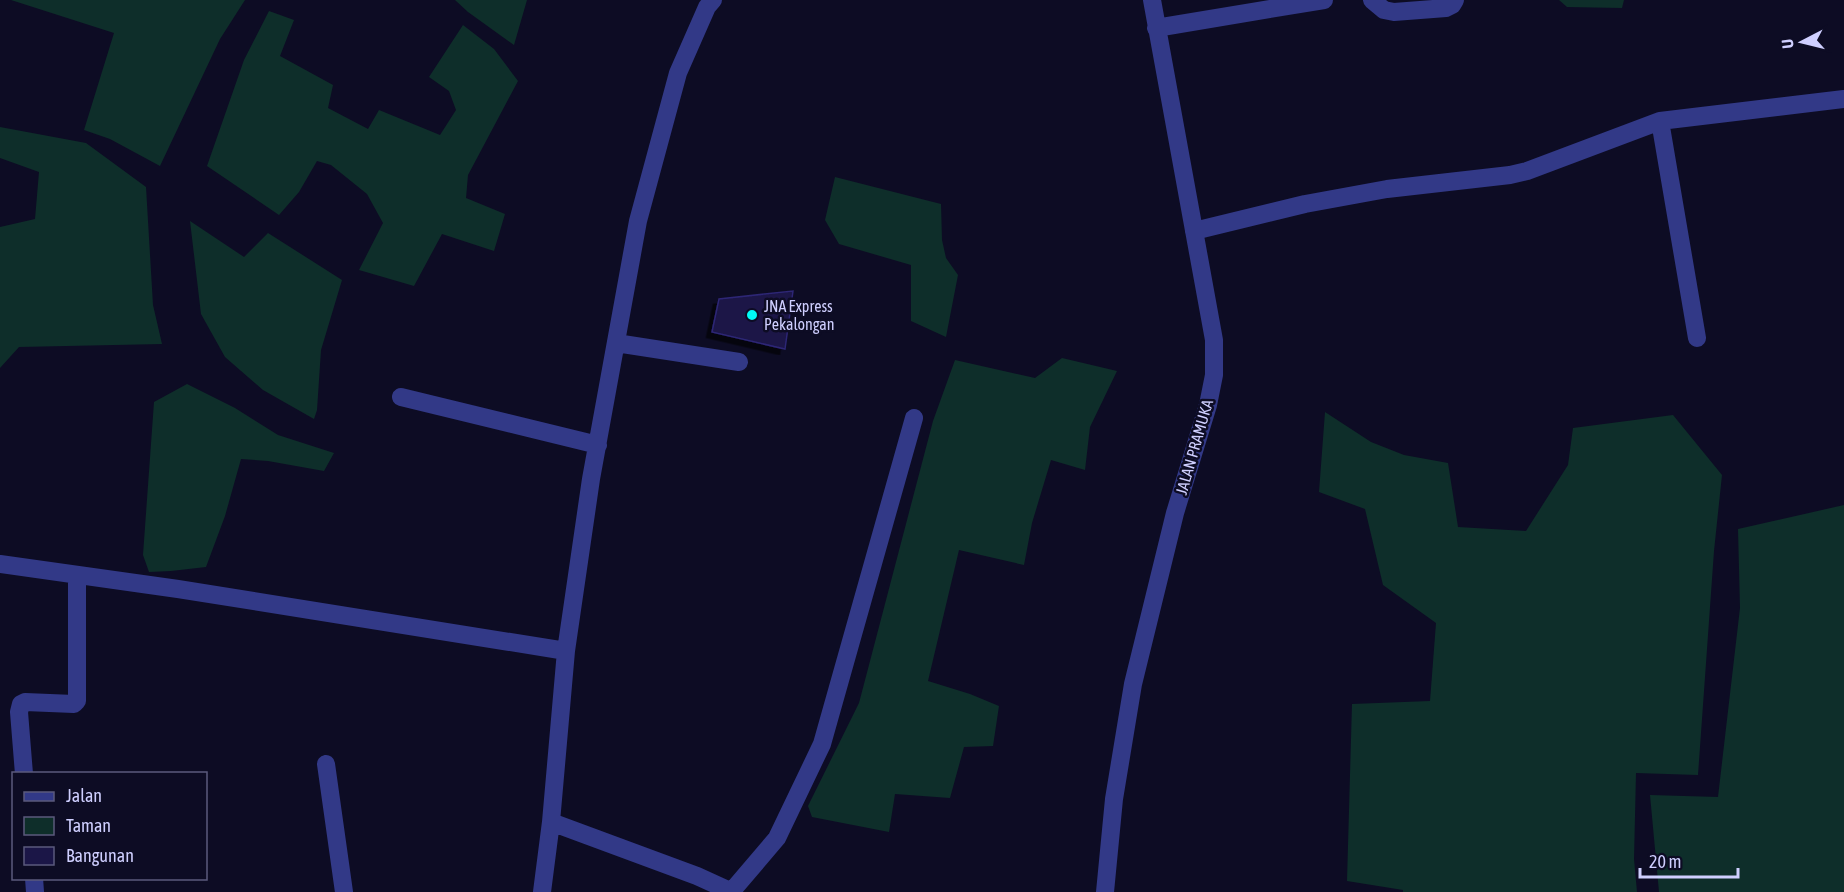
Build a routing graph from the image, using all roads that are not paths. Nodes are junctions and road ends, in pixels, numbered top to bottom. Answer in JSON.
{"nodes":[{"id":1,"x":713,"y":0,"type":"edge"},
{"id":2,"x":1152,"y":0,"type":"edge"},
{"id":3,"x":1323,"y":0,"type":"edge"},
{"id":4,"x":1372,"y":0,"type":"edge"},
{"id":5,"x":1455,"y":0,"type":"edge"},
{"id":6,"x":1156,"y":28,"type":"junction"},
{"id":7,"x":1844,"y":99,"type":"edge"},
{"id":8,"x":1660,"y":122,"type":"junction"},
{"id":9,"x":1194,"y":231,"type":"junction"},
{"id":10,"x":1697,"y":338,"type":"dead end"},
{"id":11,"x":616,"y":343,"type":"junction"},
{"id":12,"x":739,"y":362,"type":"dead end"},
{"id":13,"x":401,"y":397,"type":"dead end"},
{"id":14,"x":914,"y":418,"type":"dead end"},
{"id":15,"x":598,"y":444,"type":"junction"},
{"id":16,"x":0,"y":564,"type":"edge"},
{"id":17,"x":77,"y":575,"type":"junction"},
{"id":18,"x":566,"y":651,"type":"junction"},
{"id":19,"x":326,"y":764,"type":"dead end"},
{"id":20,"x":24,"y":772,"type":"edge"},
{"id":21,"x":551,"y":822,"type":"junction"},
{"id":22,"x":730,"y":891,"type":"edge"},
{"id":23,"x":344,"y":892,"type":"edge"},
{"id":24,"x":542,"y":892,"type":"edge"},
{"id":25,"x":1105,"y":892,"type":"edge"}],
"edges":[{"from":1,"to":11,"type":"street"},
{"from":2,"to":6,"type":"street","name":"JALAN PRAMUKA"},
{"from":3,"to":6,"type":"street"},
{"from":4,"to":5,"type":"street"},
{"from":6,"to":9,"type":"street","name":"JALAN PRAMUKA"},
{"from":7,"to":8,"type":"street"},
{"from":8,"to":9,"type":"street"},
{"from":8,"to":10,"type":"street"},
{"from":9,"to":25,"type":"street","name":"JALAN PRAMUKA"},
{"from":11,"to":12,"type":"street"},
{"from":11,"to":15,"type":"street"},
{"from":13,"to":15,"type":"street"},
{"from":14,"to":22,"type":"street"},
{"from":15,"to":18,"type":"street"},
{"from":16,"to":17,"type":"street"},
{"from":17,"to":18,"type":"street"},
{"from":17,"to":20,"type":"street"},
{"from":18,"to":21,"type":"street"},
{"from":19,"to":23,"type":"street"},
{"from":21,"to":22,"type":"street"},
{"from":21,"to":24,"type":"street"}]}
